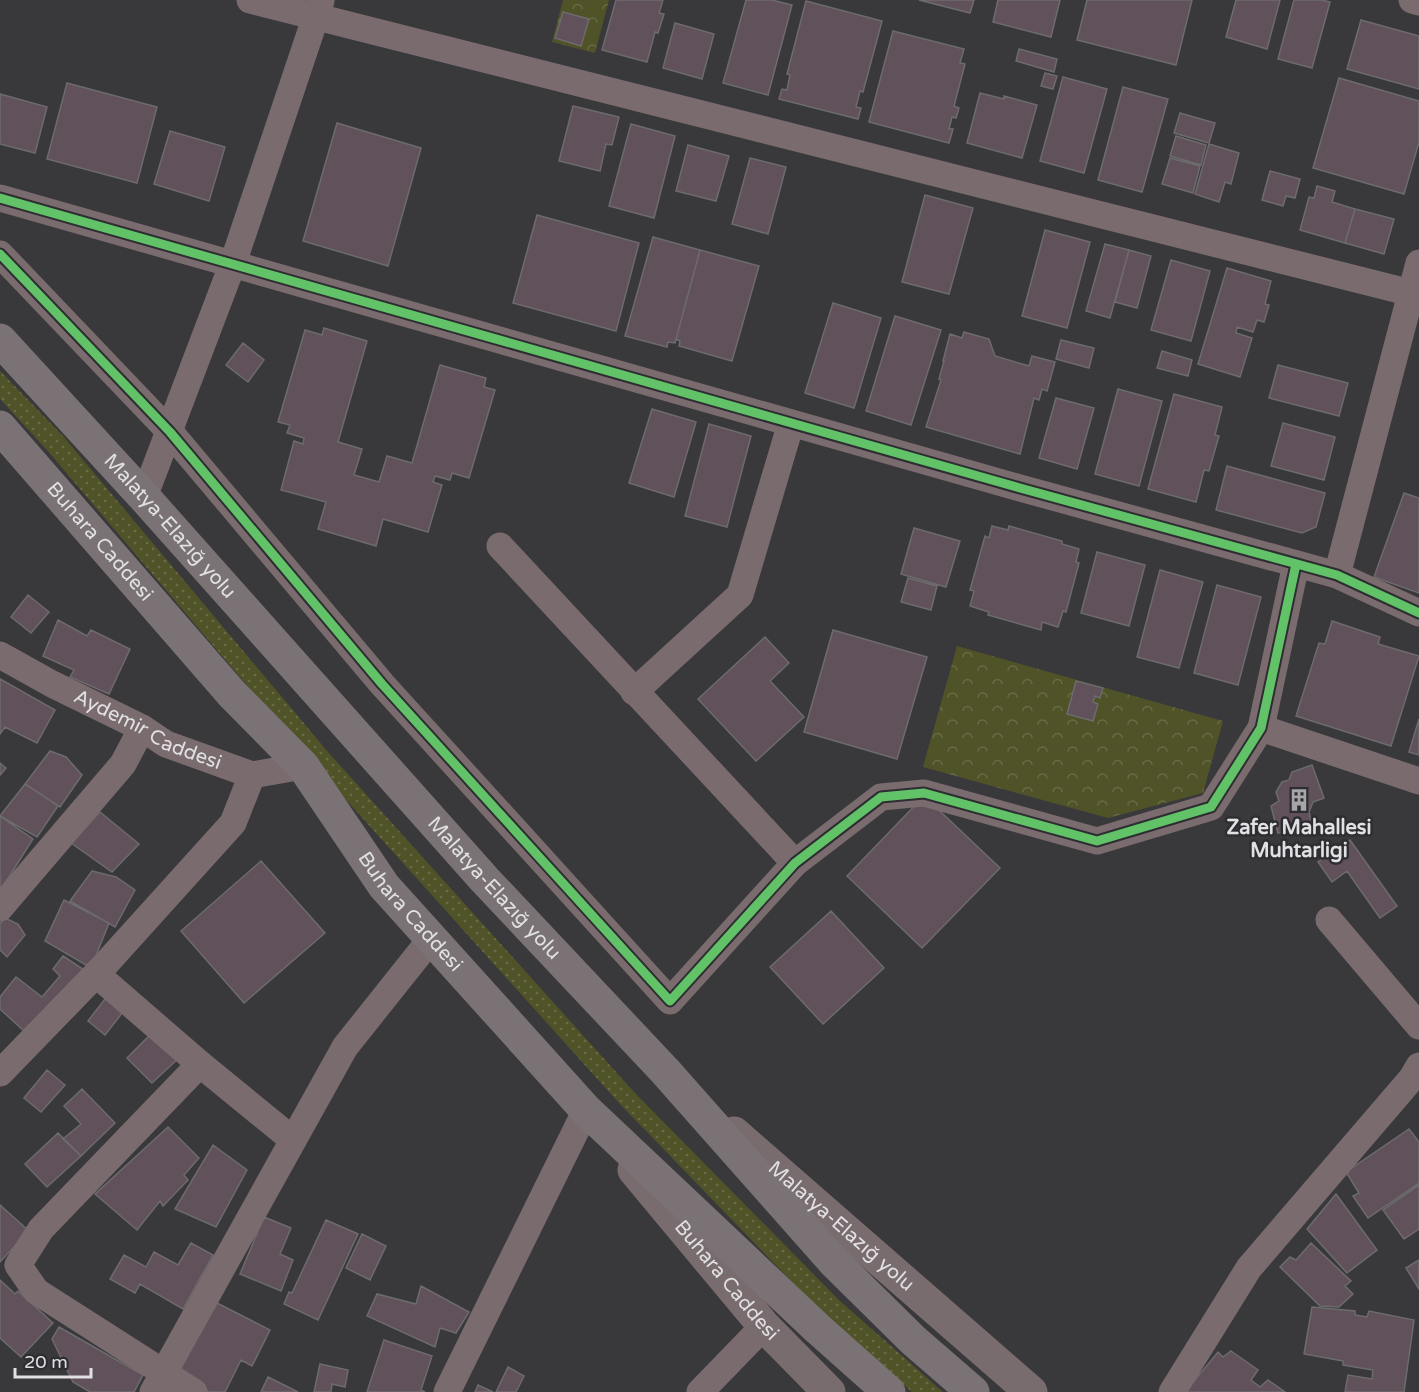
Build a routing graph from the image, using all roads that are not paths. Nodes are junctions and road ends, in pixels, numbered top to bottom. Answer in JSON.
{"nodes":[{"id":1,"x":250,"y":0,"type":"edge"},
{"id":2,"x":1412,"y":0,"type":"edge"},
{"id":3,"x":1419,"y":2,"type":"edge"},
{"id":4,"x":319,"y":9,"type":"edge"},
{"id":5,"x":0,"y":198,"type":"edge"},
{"id":6,"x":0,"y":255,"type":"edge"},
{"id":7,"x":232,"y":263,"type":"junction"},
{"id":8,"x":1419,"y":263,"type":"edge"},
{"id":9,"x":1415,"y":294,"type":"edge"},
{"id":10,"x":0,"y":340,"type":"edge"},
{"id":11,"x":791,"y":423,"type":"junction"},
{"id":12,"x":0,"y":427,"type":"edge"},
{"id":13,"x":170,"y":432,"type":"junction"},
{"id":14,"x":144,"y":497,"type":"junction"},
{"id":15,"x":500,"y":546,"type":"dead end"},
{"id":16,"x":1296,"y":564,"type":"junction"},
{"id":17,"x":1337,"y":575,"type":"junction"},
{"id":18,"x":1419,"y":613,"type":"edge"},
{"id":19,"x":0,"y":655,"type":"edge"},
{"id":20,"x":634,"y":692,"type":"junction"},
{"id":21,"x":142,"y":728,"type":"junction"},
{"id":22,"x":1262,"y":728,"type":"junction"},
{"id":23,"x":303,"y":766,"type":"junction"},
{"id":24,"x":252,"y":775,"type":"junction"},
{"id":25,"x":1419,"y":781,"type":"edge"},
{"id":26,"x":795,"y":863,"type":"junction"},
{"id":27,"x":0,"y":908,"type":"edge"},
{"id":28,"x":1329,"y":920,"type":"dead end"},
{"id":29,"x":431,"y":939,"type":"junction"},
{"id":30,"x":96,"y":974,"type":"junction"},
{"id":31,"x":1419,"y":1026,"type":"edge"},
{"id":32,"x":200,"y":1064,"type":"junction"},
{"id":33,"x":664,"y":1071,"type":"junction"},
{"id":34,"x":0,"y":1073,"type":"edge"},
{"id":35,"x":1417,"y":1078,"type":"edge"},
{"id":36,"x":586,"y":1110,"type":"junction"},
{"id":37,"x":293,"y":1140,"type":"junction"},
{"id":38,"x":764,"y":1326,"type":"junction"},
{"id":39,"x":158,"y":1383,"type":"edge"},
{"id":40,"x":194,"y":1392,"type":"edge"},
{"id":41,"x":447,"y":1392,"type":"edge"},
{"id":42,"x":700,"y":1392,"type":"edge"},
{"id":43,"x":829,"y":1392,"type":"edge"},
{"id":44,"x":889,"y":1392,"type":"edge"},
{"id":45,"x":973,"y":1392,"type":"edge"},
{"id":46,"x":1031,"y":1392,"type":"edge"},
{"id":47,"x":1172,"y":1392,"type":"edge"}],
"edges":[{"from":1,"to":4,"type":"street"},
{"from":2,"to":3,"type":"street"},
{"from":4,"to":7,"type":"street"},
{"from":4,"to":9,"type":"street"},
{"from":5,"to":7,"type":"street"},
{"from":6,"to":13,"type":"street"},
{"from":7,"to":11,"type":"street"},
{"from":7,"to":13,"type":"street"},
{"from":8,"to":9,"type":"street"},
{"from":9,"to":17,"type":"street"},
{"from":10,"to":14,"type":"highway","name":"Malatya-Elazığ yolu"},
{"from":11,"to":16,"type":"street"},
{"from":11,"to":20,"type":"street"},
{"from":12,"to":23,"type":"highway","name":"Buhara Caddesi"},
{"from":13,"to":14,"type":"street"},
{"from":13,"to":26,"type":"street"},
{"from":14,"to":33,"type":"highway","name":"Malatya-Elazığ yolu"},
{"from":15,"to":20,"type":"street"},
{"from":16,"to":17,"type":"street"},
{"from":16,"to":22,"type":"street"},
{"from":17,"to":18,"type":"street"},
{"from":19,"to":21,"type":"street","name":"Aydemir Caddesi"},
{"from":20,"to":26,"type":"street"},
{"from":21,"to":24,"type":"street","name":"Aydemir Caddesi"},
{"from":21,"to":27,"type":"street"},
{"from":22,"to":25,"type":"street"},
{"from":22,"to":26,"type":"street"},
{"from":23,"to":24,"type":"street","name":"Aydemir Caddesi"},
{"from":23,"to":29,"type":"highway","name":"Buhara Caddesi"},
{"from":24,"to":30,"type":"street"},
{"from":28,"to":31,"type":"street"},
{"from":29,"to":36,"type":"highway","name":"Buhara Caddesi"},
{"from":29,"to":37,"type":"street"},
{"from":30,"to":32,"type":"street"},
{"from":30,"to":34,"type":"street"},
{"from":32,"to":37,"type":"street"},
{"from":32,"to":39,"type":"street"},
{"from":33,"to":45,"type":"highway"},
{"from":33,"to":46,"type":"main road","name":"Malatya-Elazığ yolu"},
{"from":35,"to":47,"type":"street"},
{"from":36,"to":38,"type":"main road","name":"Buhara Caddesi"},
{"from":36,"to":41,"type":"street"},
{"from":36,"to":44,"type":"highway"},
{"from":37,"to":39,"type":"street"},
{"from":38,"to":42,"type":"street"},
{"from":38,"to":43,"type":"main road","name":"Buhara Caddesi"},
{"from":39,"to":40,"type":"street"}]}
